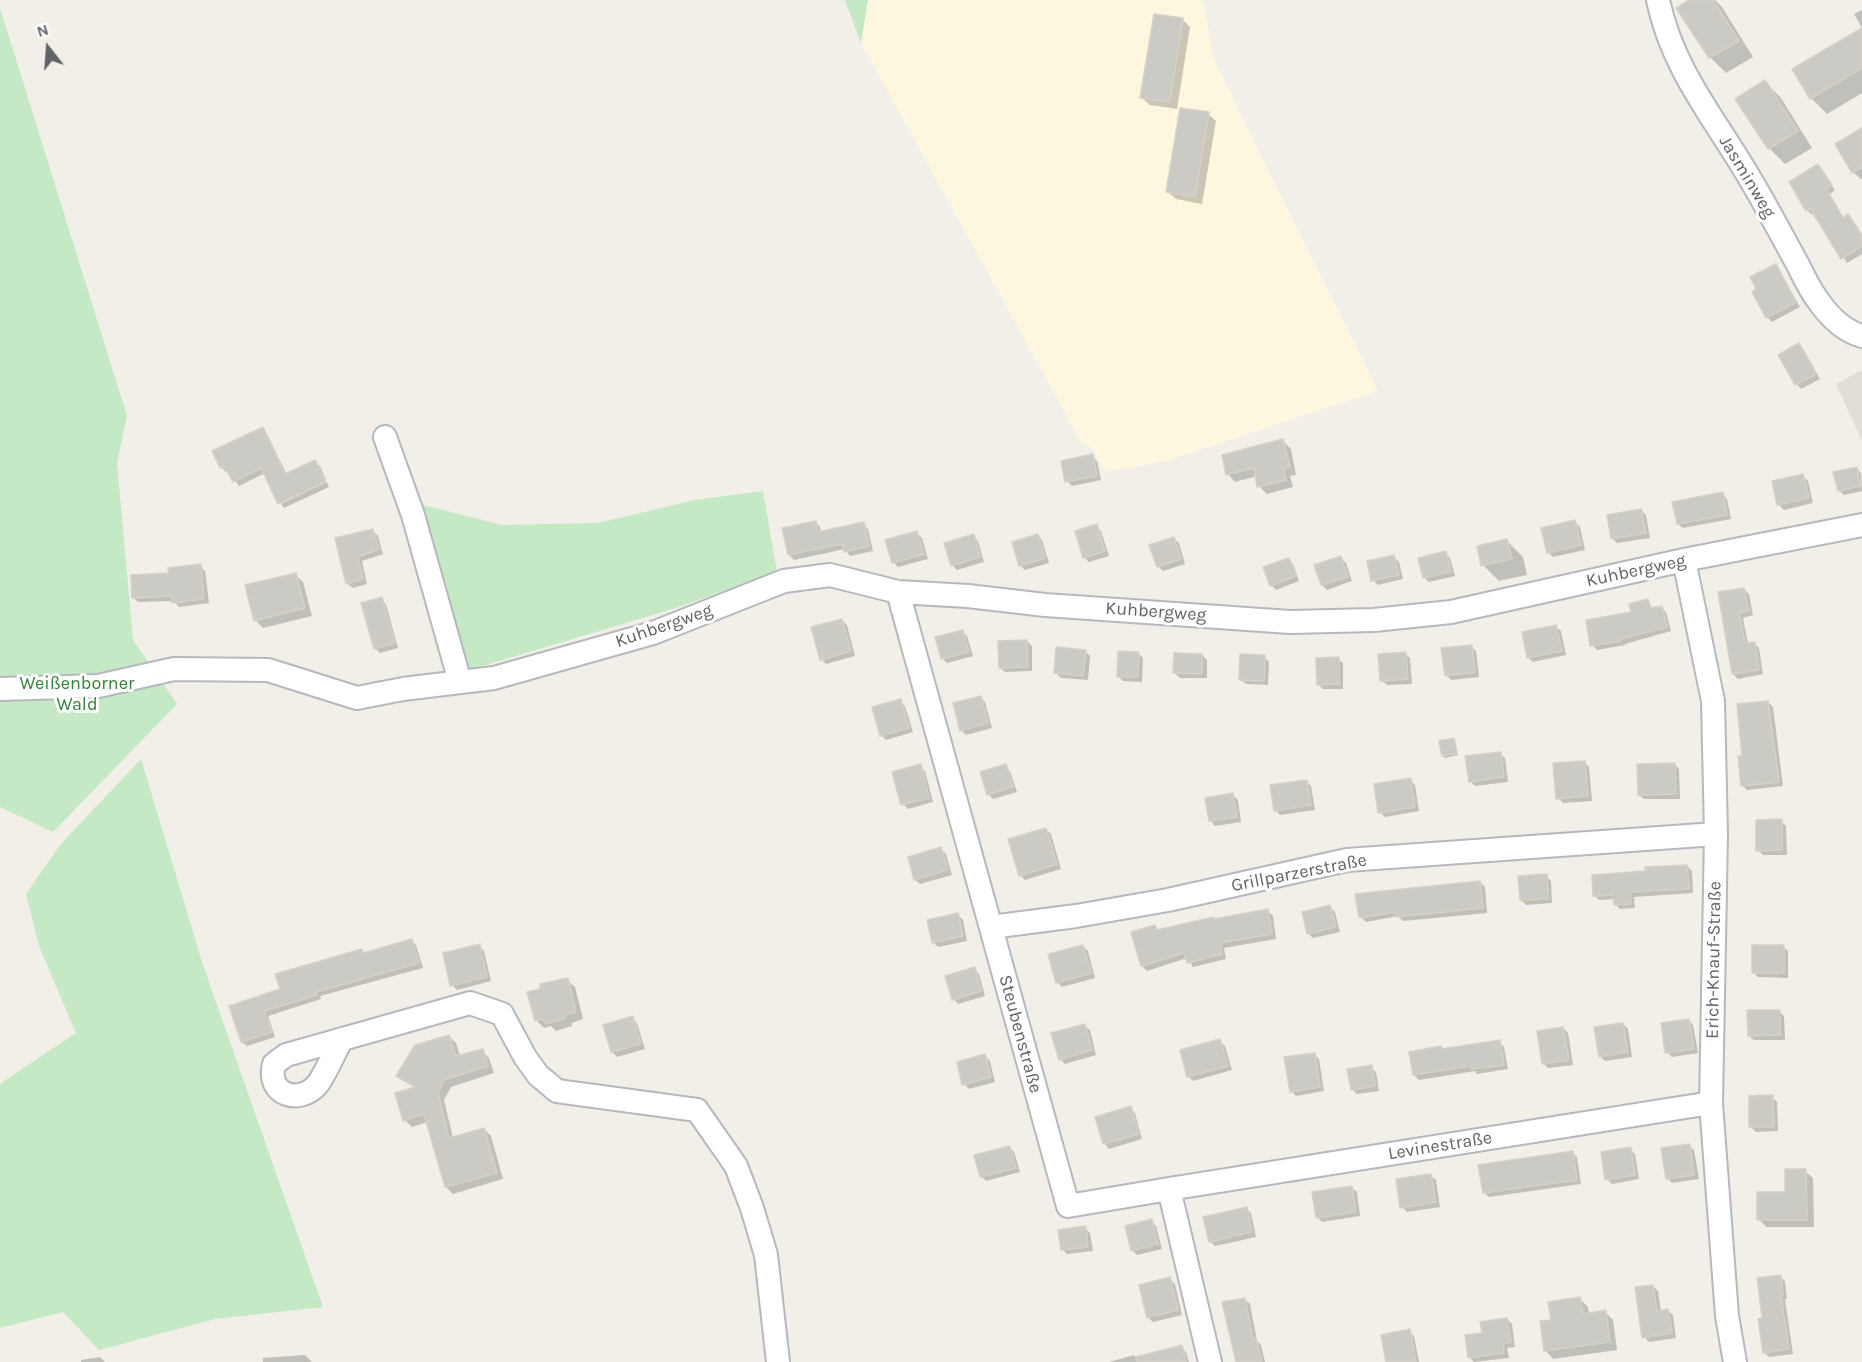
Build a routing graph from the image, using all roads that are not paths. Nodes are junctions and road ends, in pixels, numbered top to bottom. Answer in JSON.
{"nodes":[{"id":1,"x":1658,"y":0,"type":"edge"},
{"id":2,"x":1862,"y":336,"type":"edge"},
{"id":3,"x":385,"y":437,"type":"dead end"},
{"id":4,"x":1862,"y":525,"type":"edge"},
{"id":5,"x":1684,"y":560,"type":"junction"},
{"id":6,"x":898,"y":592,"type":"junction"},
{"id":7,"x":460,"y":682,"type":"junction"},
{"id":8,"x":0,"y":689,"type":"edge"},
{"id":9,"x":1716,"y":834,"type":"junction"},
{"id":10,"x":992,"y":927,"type":"junction"},
{"id":11,"x":342,"y":1039,"type":"dead end"},
{"id":12,"x":1711,"y":1103,"type":"junction"},
{"id":13,"x":1169,"y":1190,"type":"junction"},
{"id":14,"x":778,"y":1362,"type":"edge"},
{"id":15,"x":1210,"y":1362,"type":"edge"},
{"id":16,"x":1735,"y":1362,"type":"edge"}],
"edges":[{"from":1,"to":2,"type":"street","name":"Jasminweg"},
{"from":3,"to":7,"type":"street"},
{"from":4,"to":5,"type":"street","name":"Kuhbergweg"},
{"from":5,"to":6,"type":"street","name":"Kuhbergweg"},
{"from":5,"to":9,"type":"street","name":"Erich-Knauf-Straße"},
{"from":6,"to":7,"type":"street","name":"Kuhbergweg"},
{"from":6,"to":10,"type":"street","name":"Steubenstraße"},
{"from":7,"to":8,"type":"street","name":"Kuhbergweg"},
{"from":9,"to":10,"type":"street","name":"Grillparzerstraße"},
{"from":9,"to":12,"type":"street","name":"Erich-Knauf-Straße"},
{"from":10,"to":13,"type":"street","name":"Steubenstraße"},
{"from":11,"to":14,"type":"street"},
{"from":12,"to":13,"type":"street","name":"Levinestraße"},
{"from":12,"to":16,"type":"street","name":"Erich-Knauf-Straße"},
{"from":13,"to":15,"type":"street"}]}
